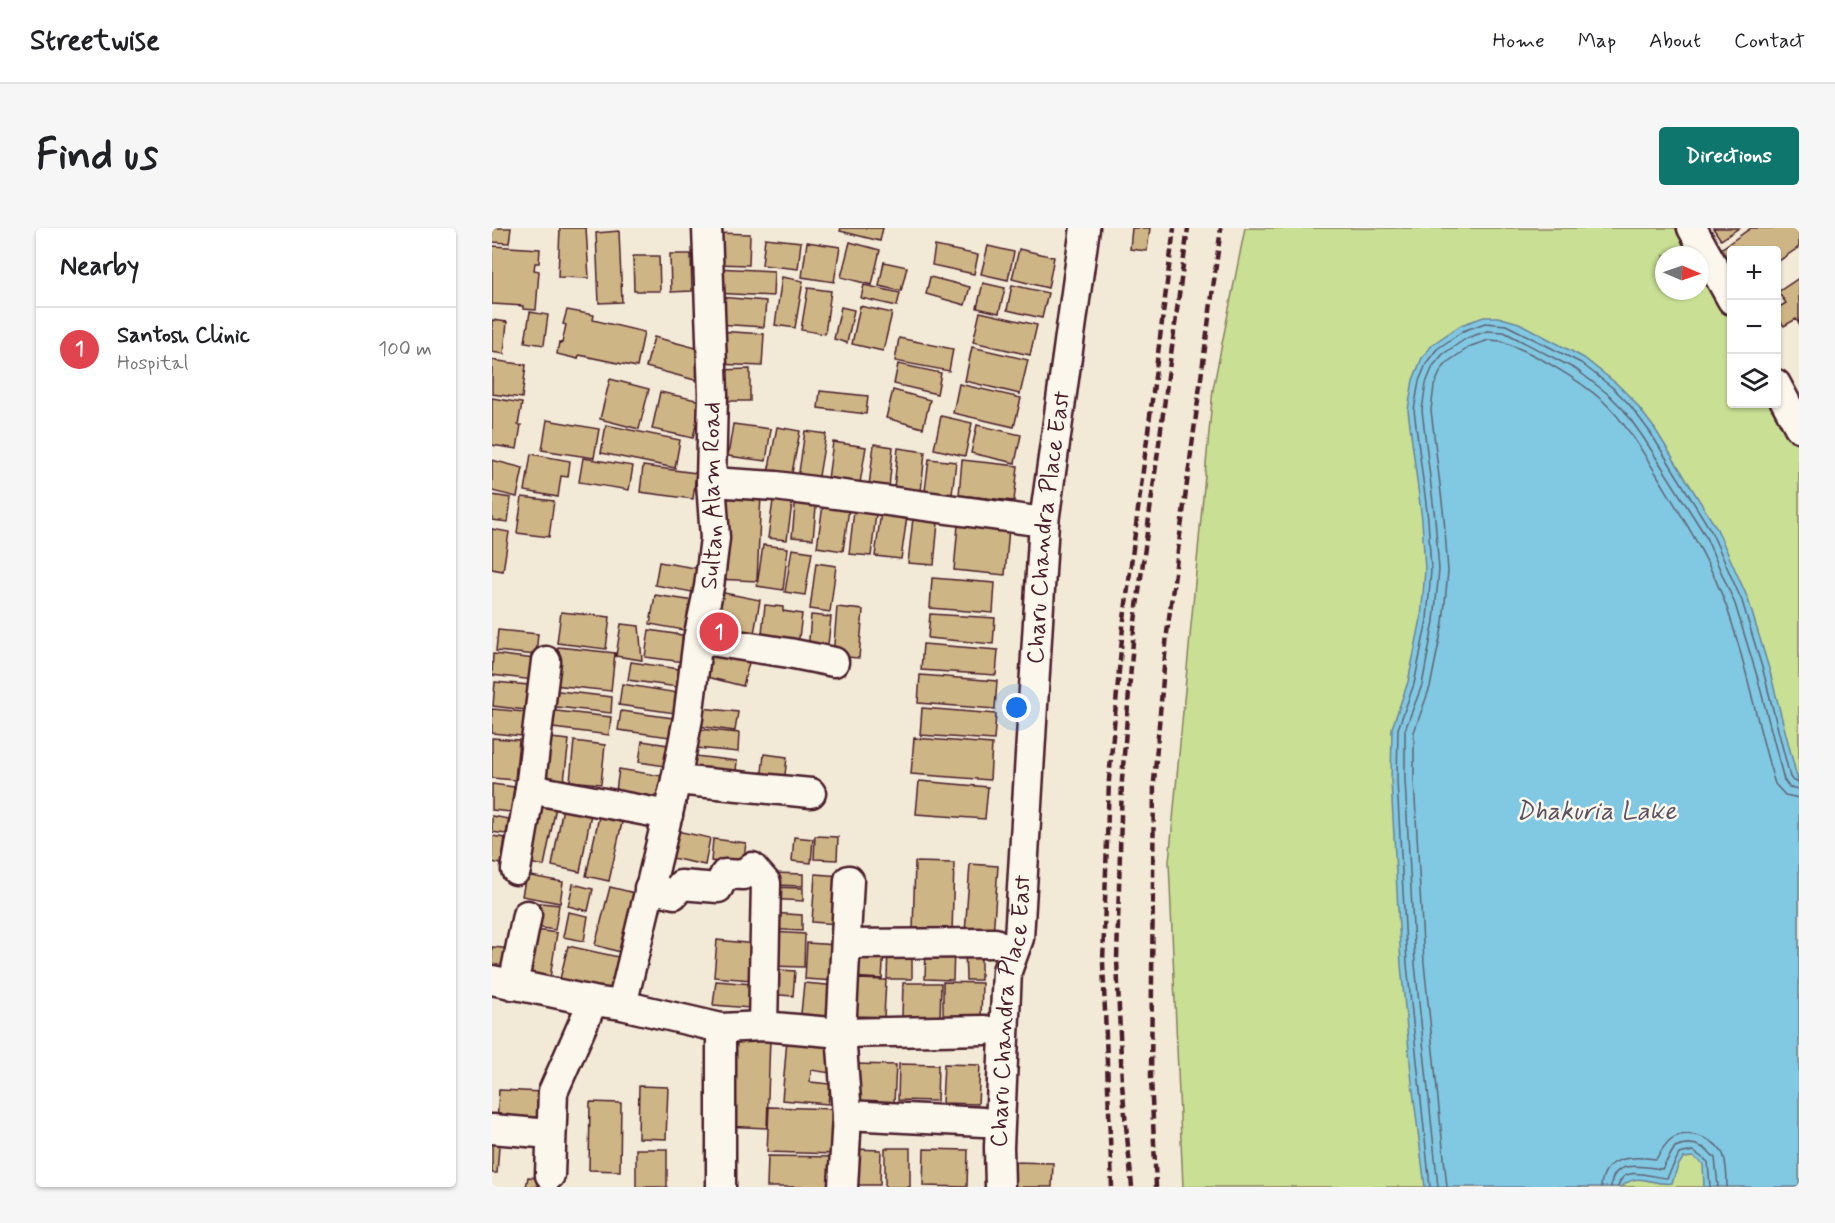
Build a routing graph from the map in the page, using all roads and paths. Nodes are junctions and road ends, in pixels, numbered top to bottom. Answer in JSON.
{"nodes":[{"id":1,"x":707,"y":228,"type":"edge"},
{"id":2,"x":1085,"y":228,"type":"edge"},
{"id":3,"x":1692,"y":228,"type":"edge"},
{"id":4,"x":1727,"y":293,"type":"edge"},
{"id":5,"x":1781,"y":393,"type":"edge"},
{"id":6,"x":1799,"y":427,"type":"edge"},
{"id":7,"x":711,"y":482,"type":"junction"},
{"id":8,"x":1044,"y":522,"type":"junction"},
{"id":9,"x":698,"y":639,"type":"junction"},
{"id":10,"x":546,"y":661,"type":"dead end"},
{"id":11,"x":834,"y":662,"type":"dead end"},
{"id":12,"x":676,"y":780,"type":"junction"},
{"id":13,"x":530,"y":789,"type":"junction"},
{"id":14,"x":811,"y":793,"type":"dead end"},
{"id":15,"x":668,"y":815,"type":"junction"},
{"id":16,"x":516,"y":870,"type":"dead end"},
{"id":17,"x":849,"y":880,"type":"dead end"},
{"id":18,"x":649,"y":888,"type":"junction"},
{"id":19,"x":527,"y":915,"type":"dead end"},
{"id":20,"x":995,"y":943,"type":"dead end"},
{"id":21,"x":846,"y":945,"type":"junction"},
{"id":22,"x":503,"y":982,"type":"edge"},
{"id":23,"x":593,"y":1001,"type":"junction"},
{"id":24,"x":622,"y":1005,"type":"junction"},
{"id":25,"x":763,"y":1026,"type":"junction"},
{"id":26,"x":721,"y":1028,"type":"junction"},
{"id":27,"x":985,"y":1030,"type":"dead end"},
{"id":28,"x":841,"y":1033,"type":"junction"},
{"id":29,"x":847,"y":1116,"type":"junction"},
{"id":30,"x":984,"y":1122,"type":"dead end"},
{"id":31,"x":492,"y":1129,"type":"edge"},
{"id":32,"x":550,"y":1134,"type":"junction"},
{"id":33,"x":550,"y":1175,"type":"dead end"},
{"id":34,"x":721,"y":1187,"type":"edge"},
{"id":35,"x":843,"y":1187,"type":"edge"},
{"id":36,"x":1000,"y":1187,"type":"edge"}],
"edges":[{"from":1,"to":7,"type":"street","name":"Sultan Alam Road"},
{"from":2,"to":8,"type":"street","name":"Charu Chandra Place East"},
{"from":3,"to":4,"type":"street"},
{"from":5,"to":6,"type":"street"},
{"from":7,"to":8,"type":"street"},
{"from":7,"to":9,"type":"street","name":"Sultan Alam Road"},
{"from":8,"to":36,"type":"street","name":"Charu Chandra Place East"},
{"from":9,"to":11,"type":"street"},
{"from":9,"to":12,"type":"street","name":"Sultan Alam Road"},
{"from":10,"to":13,"type":"street"},
{"from":12,"to":14,"type":"street"},
{"from":12,"to":15,"type":"street","name":"Sultan Alam Road"},
{"from":13,"to":15,"type":"street"},
{"from":13,"to":16,"type":"street"},
{"from":15,"to":18,"type":"street","name":"Sultan Alam Road"},
{"from":17,"to":21,"type":"street"},
{"from":18,"to":24,"type":"street","name":"Sultan Alam Road"},
{"from":18,"to":25,"type":"street"},
{"from":19,"to":22,"type":"street"},
{"from":20,"to":21,"type":"street"},
{"from":21,"to":28,"type":"street"},
{"from":22,"to":23,"type":"street"},
{"from":23,"to":24,"type":"street"},
{"from":23,"to":32,"type":"street"},
{"from":24,"to":26,"type":"street"},
{"from":25,"to":26,"type":"street"},
{"from":25,"to":28,"type":"street"},
{"from":26,"to":34,"type":"street"},
{"from":27,"to":28,"type":"street"},
{"from":28,"to":29,"type":"street"},
{"from":29,"to":30,"type":"street"},
{"from":29,"to":35,"type":"street"},
{"from":31,"to":32,"type":"street"},
{"from":32,"to":33,"type":"street"}]}
